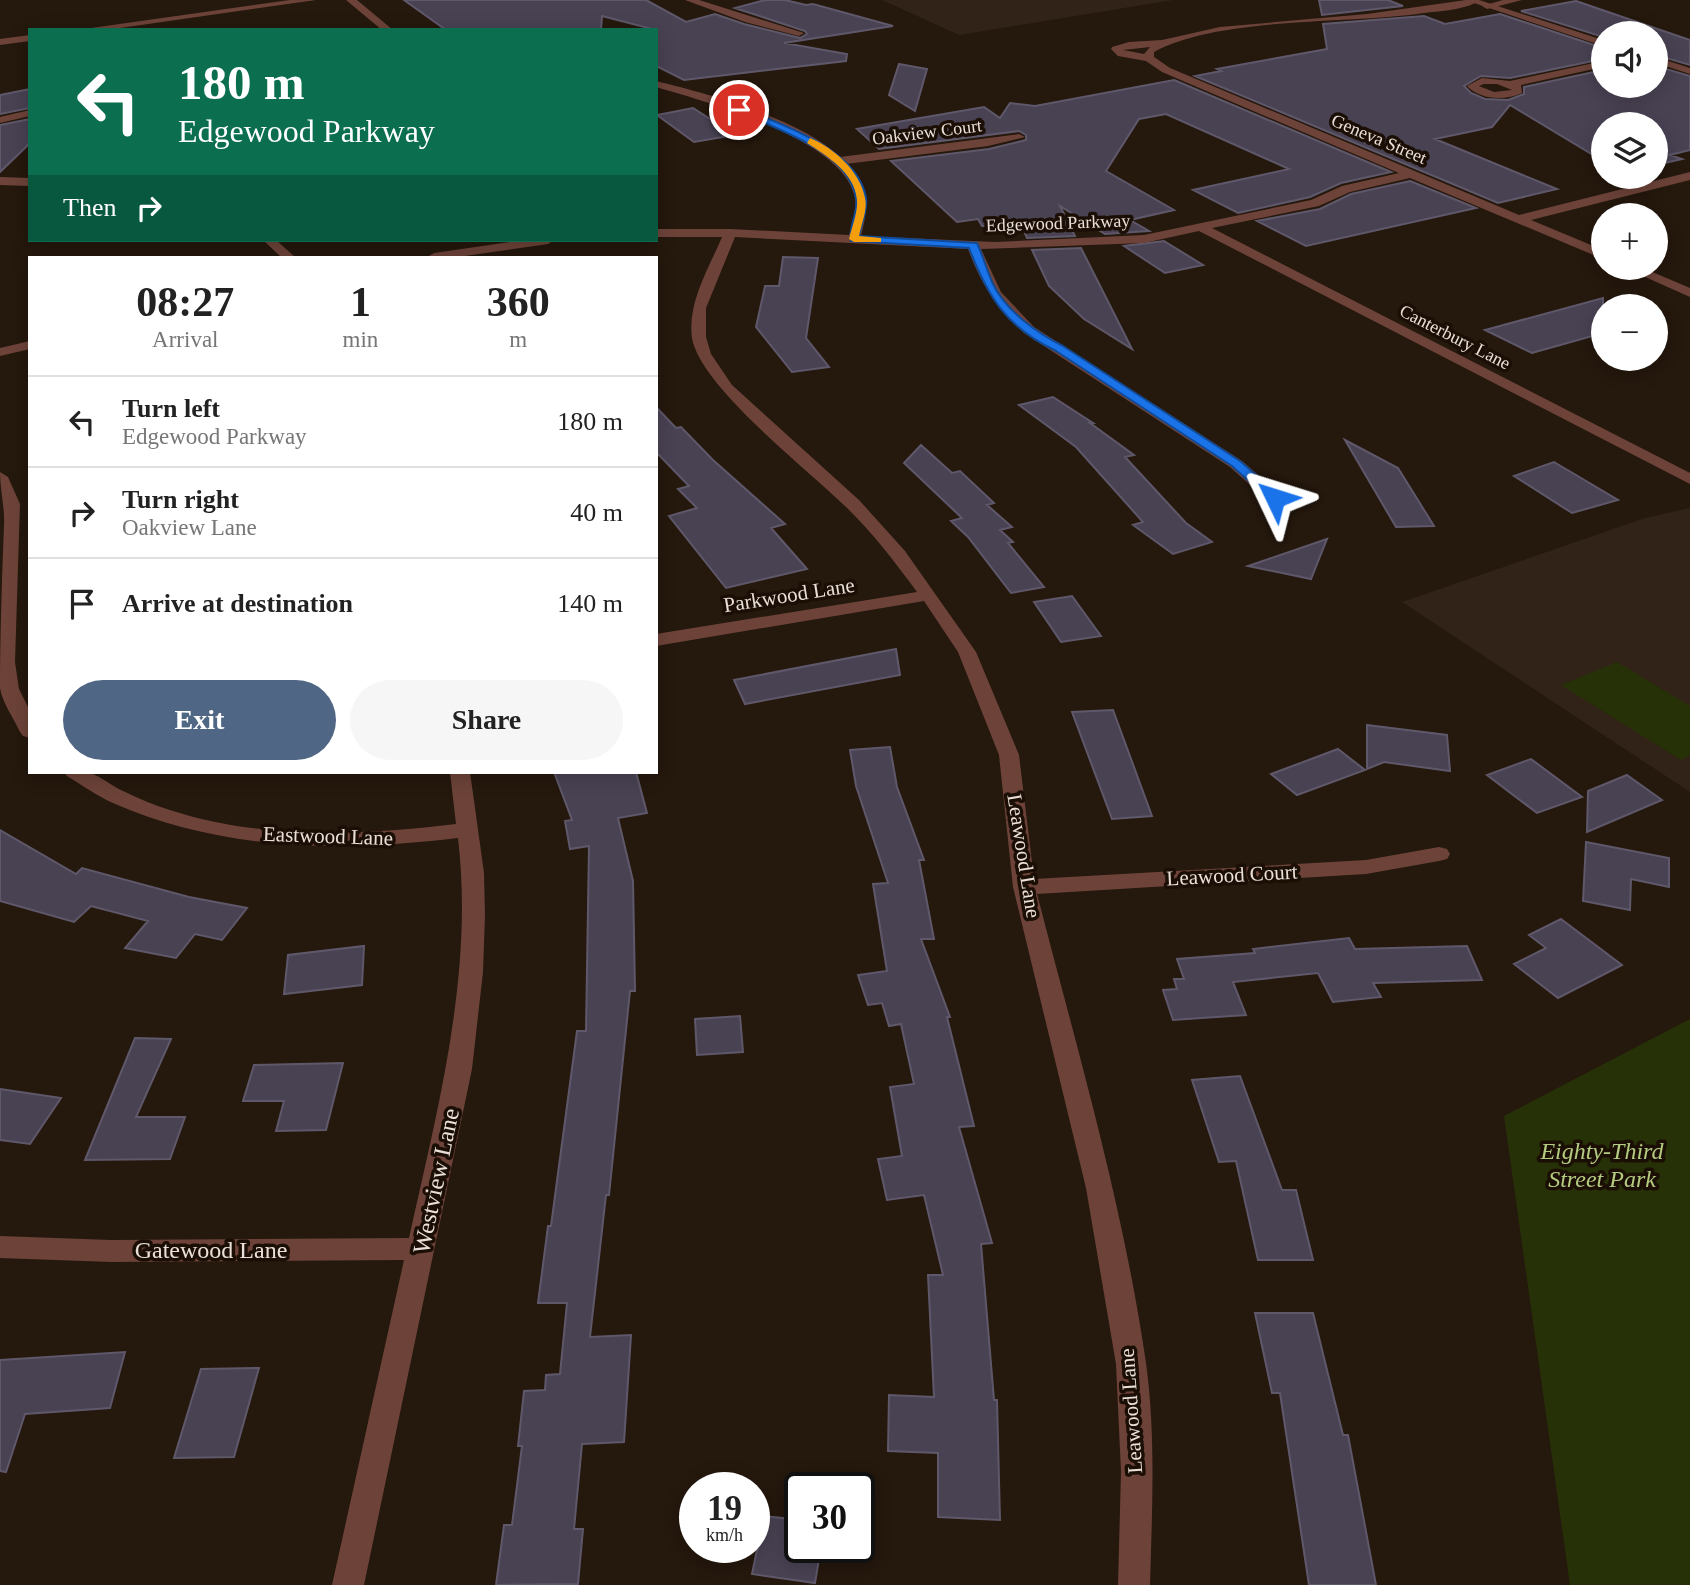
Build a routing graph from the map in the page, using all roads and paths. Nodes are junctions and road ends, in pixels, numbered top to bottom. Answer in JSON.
{"nodes":[{"id":1,"x":222,"y":0,"type":"edge"},
{"id":2,"x":311,"y":0,"type":"edge"},
{"id":3,"x":351,"y":0,"type":"edge"},
{"id":4,"x":690,"y":0,"type":"edge"},
{"id":5,"x":1517,"y":0,"type":"edge"},
{"id":6,"x":1472,"y":1,"type":"edge"},
{"id":7,"x":1487,"y":6,"type":"junction"},
{"id":8,"x":231,"y":10,"type":"junction"},
{"id":9,"x":97,"y":28,"type":"edge"},
{"id":10,"x":386,"y":28,"type":"edge"},
{"id":11,"x":799,"y":33,"type":"dead end"},
{"id":12,"x":28,"y":38,"type":"edge"},
{"id":13,"x":1591,"y":39,"type":"edge"},
{"id":14,"x":0,"y":42,"type":"edge"},
{"id":15,"x":1162,"y":43,"type":"junction"},
{"id":16,"x":1149,"y":54,"type":"junction"},
{"id":17,"x":1668,"y":64,"type":"edge"},
{"id":18,"x":1591,"y":67,"type":"edge"},
{"id":19,"x":1690,"y":71,"type":"edge"},
{"id":20,"x":1511,"y":84,"type":"dead end"},
{"id":21,"x":658,"y":85,"type":"edge"},
{"id":22,"x":28,"y":113,"type":"edge"},
{"id":23,"x":0,"y":120,"type":"edge"},
{"id":24,"x":1019,"y":136,"type":"dead end"},
{"id":25,"x":839,"y":161,"type":"junction"},
{"id":26,"x":1410,"y":174,"type":"junction"},
{"id":27,"x":1690,"y":176,"type":"edge"},
{"id":28,"x":0,"y":181,"type":"edge"},
{"id":29,"x":28,"y":182,"type":"edge"},
{"id":30,"x":1519,"y":219,"type":"junction"},
{"id":31,"x":1202,"y":228,"type":"junction"},
{"id":32,"x":658,"y":233,"type":"edge"},
{"id":33,"x":730,"y":233,"type":"junction"},
{"id":34,"x":854,"y":239,"type":"junction"},
{"id":35,"x":271,"y":242,"type":"edge"},
{"id":36,"x":535,"y":242,"type":"edge"},
{"id":37,"x":973,"y":245,"type":"junction"},
{"id":38,"x":1591,"y":251,"type":"edge"},
{"id":39,"x":287,"y":256,"type":"edge"},
{"id":40,"x":441,"y":256,"type":"edge"},
{"id":41,"x":1660,"y":280,"type":"edge"},
{"id":42,"x":1690,"y":293,"type":"edge"},
{"id":43,"x":28,"y":345,"type":"edge"},
{"id":44,"x":0,"y":352,"type":"edge"},
{"id":45,"x":0,"y":477,"type":"edge"},
{"id":46,"x":1690,"y":479,"type":"edge"},
{"id":47,"x":1275,"y":498,"type":"dead end"},
{"id":48,"x":929,"y":595,"type":"junction"},
{"id":49,"x":658,"y":640,"type":"edge"},
{"id":50,"x":28,"y":728,"type":"edge"},
{"id":51,"x":78,"y":774,"type":"edge"},
{"id":52,"x":460,"y":774,"type":"edge"},
{"id":53,"x":467,"y":830,"type":"junction"},
{"id":54,"x":1439,"y":854,"type":"dead end"},
{"id":55,"x":1024,"y":887,"type":"junction"},
{"id":56,"x":0,"y":1247,"type":"edge"},
{"id":57,"x":422,"y":1249,"type":"junction"},
{"id":58,"x":348,"y":1585,"type":"edge"},
{"id":59,"x":1134,"y":1585,"type":"edge"}],
"edges":[{"from":1,"to":8,"type":"street"},
{"from":2,"to":8,"type":"street"},
{"from":3,"to":10,"type":"street"},
{"from":4,"to":11,"type":"street"},
{"from":5,"to":7,"type":"street"},
{"from":6,"to":7,"type":"street"},
{"from":6,"to":15,"type":"street"},
{"from":7,"to":13,"type":"street"},
{"from":8,"to":9,"type":"street"},
{"from":12,"to":14,"type":"street"},
{"from":15,"to":16,"type":"street"},
{"from":15,"to":16,"type":"street","name":"Geneva Street"},
{"from":16,"to":26,"type":"street","name":"Geneva Street"},
{"from":17,"to":19,"type":"street"},
{"from":18,"to":20,"type":"street"},
{"from":21,"to":25,"type":"street"},
{"from":22,"to":23,"type":"street"},
{"from":24,"to":25,"type":"street","name":"Oakview Court"},
{"from":25,"to":34,"type":"street"},
{"from":26,"to":30,"type":"street","name":"Geneva Street"},
{"from":26,"to":31,"type":"street","name":"Edgewood Parkway"},
{"from":27,"to":30,"type":"street"},
{"from":28,"to":29,"type":"street"},
{"from":30,"to":38,"type":"street","name":"Geneva Street"},
{"from":31,"to":37,"type":"street","name":"Edgewood Parkway"},
{"from":31,"to":46,"type":"street","name":"Canterbury Lane"},
{"from":32,"to":33,"type":"street","name":"Edgewood Parkway"},
{"from":33,"to":34,"type":"street","name":"Edgewood Parkway"},
{"from":33,"to":48,"type":"street","name":"Leawood Lane"},
{"from":34,"to":37,"type":"street","name":"Edgewood Parkway"},
{"from":35,"to":39,"type":"street"},
{"from":36,"to":40,"type":"street"},
{"from":37,"to":47,"type":"street"},
{"from":41,"to":42,"type":"street"},
{"from":43,"to":44,"type":"street"},
{"from":45,"to":50,"type":"street"},
{"from":48,"to":49,"type":"street","name":"Parkwood Lane"},
{"from":48,"to":55,"type":"street","name":"Leawood Lane"},
{"from":51,"to":53,"type":"street","name":"Eastwood Lane"},
{"from":52,"to":53,"type":"street","name":"Westview Lane"},
{"from":53,"to":57,"type":"street","name":"Westview Lane"},
{"from":54,"to":55,"type":"street","name":"Leawood Court"},
{"from":55,"to":59,"type":"street","name":"Leawood Lane"},
{"from":56,"to":57,"type":"street","name":"Gatewood Lane"},
{"from":57,"to":58,"type":"street","name":"Westview Lane"}]}
